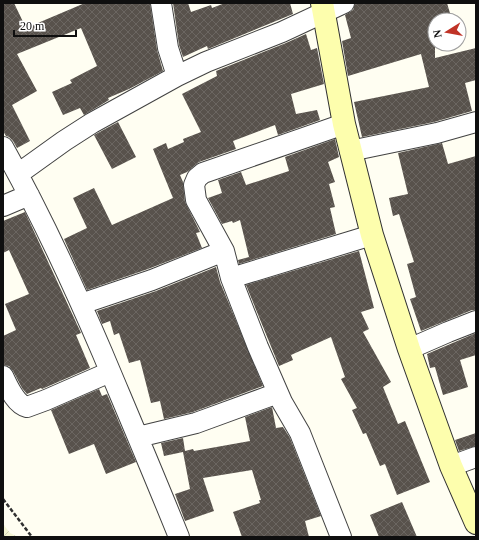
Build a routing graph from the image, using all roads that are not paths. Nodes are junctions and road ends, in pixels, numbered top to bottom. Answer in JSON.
{"nodes":[{"id":1,"x":161,"y":3,"type":"edge"},
{"id":2,"x":344,"y":3,"type":"edge"},
{"id":3,"x":323,"y":8,"type":"edge"},
{"id":4,"x":177,"y":76,"type":"junction"},
{"id":5,"x":476,"y":122,"type":"edge"},
{"id":6,"x":344,"y":124,"type":"junction"},
{"id":7,"x":3,"y":147,"type":"edge"},
{"id":8,"x":350,"y":150,"type":"junction"},
{"id":9,"x":18,"y":174,"type":"junction"},
{"id":10,"x":29,"y":194,"type":"junction"},
{"id":11,"x":3,"y":206,"type":"edge"},
{"id":12,"x":372,"y":235,"type":"junction"},
{"id":13,"x":224,"y":251,"type":"junction"},
{"id":14,"x":231,"y":278,"type":"junction"},
{"id":15,"x":81,"y":304,"type":"junction"},
{"id":16,"x":476,"y":321,"type":"edge"},
{"id":17,"x":409,"y":349,"type":"junction"},
{"id":18,"x":110,"y":372,"type":"junction"},
{"id":19,"x":5,"y":383,"type":"edge"},
{"id":20,"x":278,"y":393,"type":"junction"},
{"id":21,"x":138,"y":437,"type":"junction"},
{"id":22,"x":476,"y":457,"type":"edge"},
{"id":23,"x":451,"y":466,"type":"junction"},
{"id":24,"x":476,"y":523,"type":"edge"},
{"id":25,"x":180,"y":537,"type":"edge"},
{"id":26,"x":341,"y":537,"type":"edge"}],
"edges":[{"from":1,"to":4,"type":"street"},
{"from":2,"to":3,"type":"street"},
{"from":3,"to":4,"type":"street"},
{"from":3,"to":6,"type":"street"},
{"from":4,"to":9,"type":"street"},
{"from":5,"to":8,"type":"street"},
{"from":6,"to":8,"type":"street"},
{"from":6,"to":13,"type":"street"},
{"from":7,"to":9,"type":"street"},
{"from":8,"to":12,"type":"street"},
{"from":9,"to":10,"type":"street"},
{"from":10,"to":11,"type":"street"},
{"from":10,"to":15,"type":"street"},
{"from":12,"to":14,"type":"street"},
{"from":12,"to":17,"type":"street"},
{"from":13,"to":14,"type":"street"},
{"from":13,"to":15,"type":"street"},
{"from":14,"to":20,"type":"street"},
{"from":15,"to":18,"type":"street"},
{"from":16,"to":17,"type":"street"},
{"from":17,"to":23,"type":"street"},
{"from":18,"to":19,"type":"street"},
{"from":18,"to":21,"type":"street"},
{"from":20,"to":21,"type":"street"},
{"from":20,"to":26,"type":"street"},
{"from":21,"to":25,"type":"street"},
{"from":22,"to":23,"type":"street"},
{"from":23,"to":24,"type":"street"}]}
